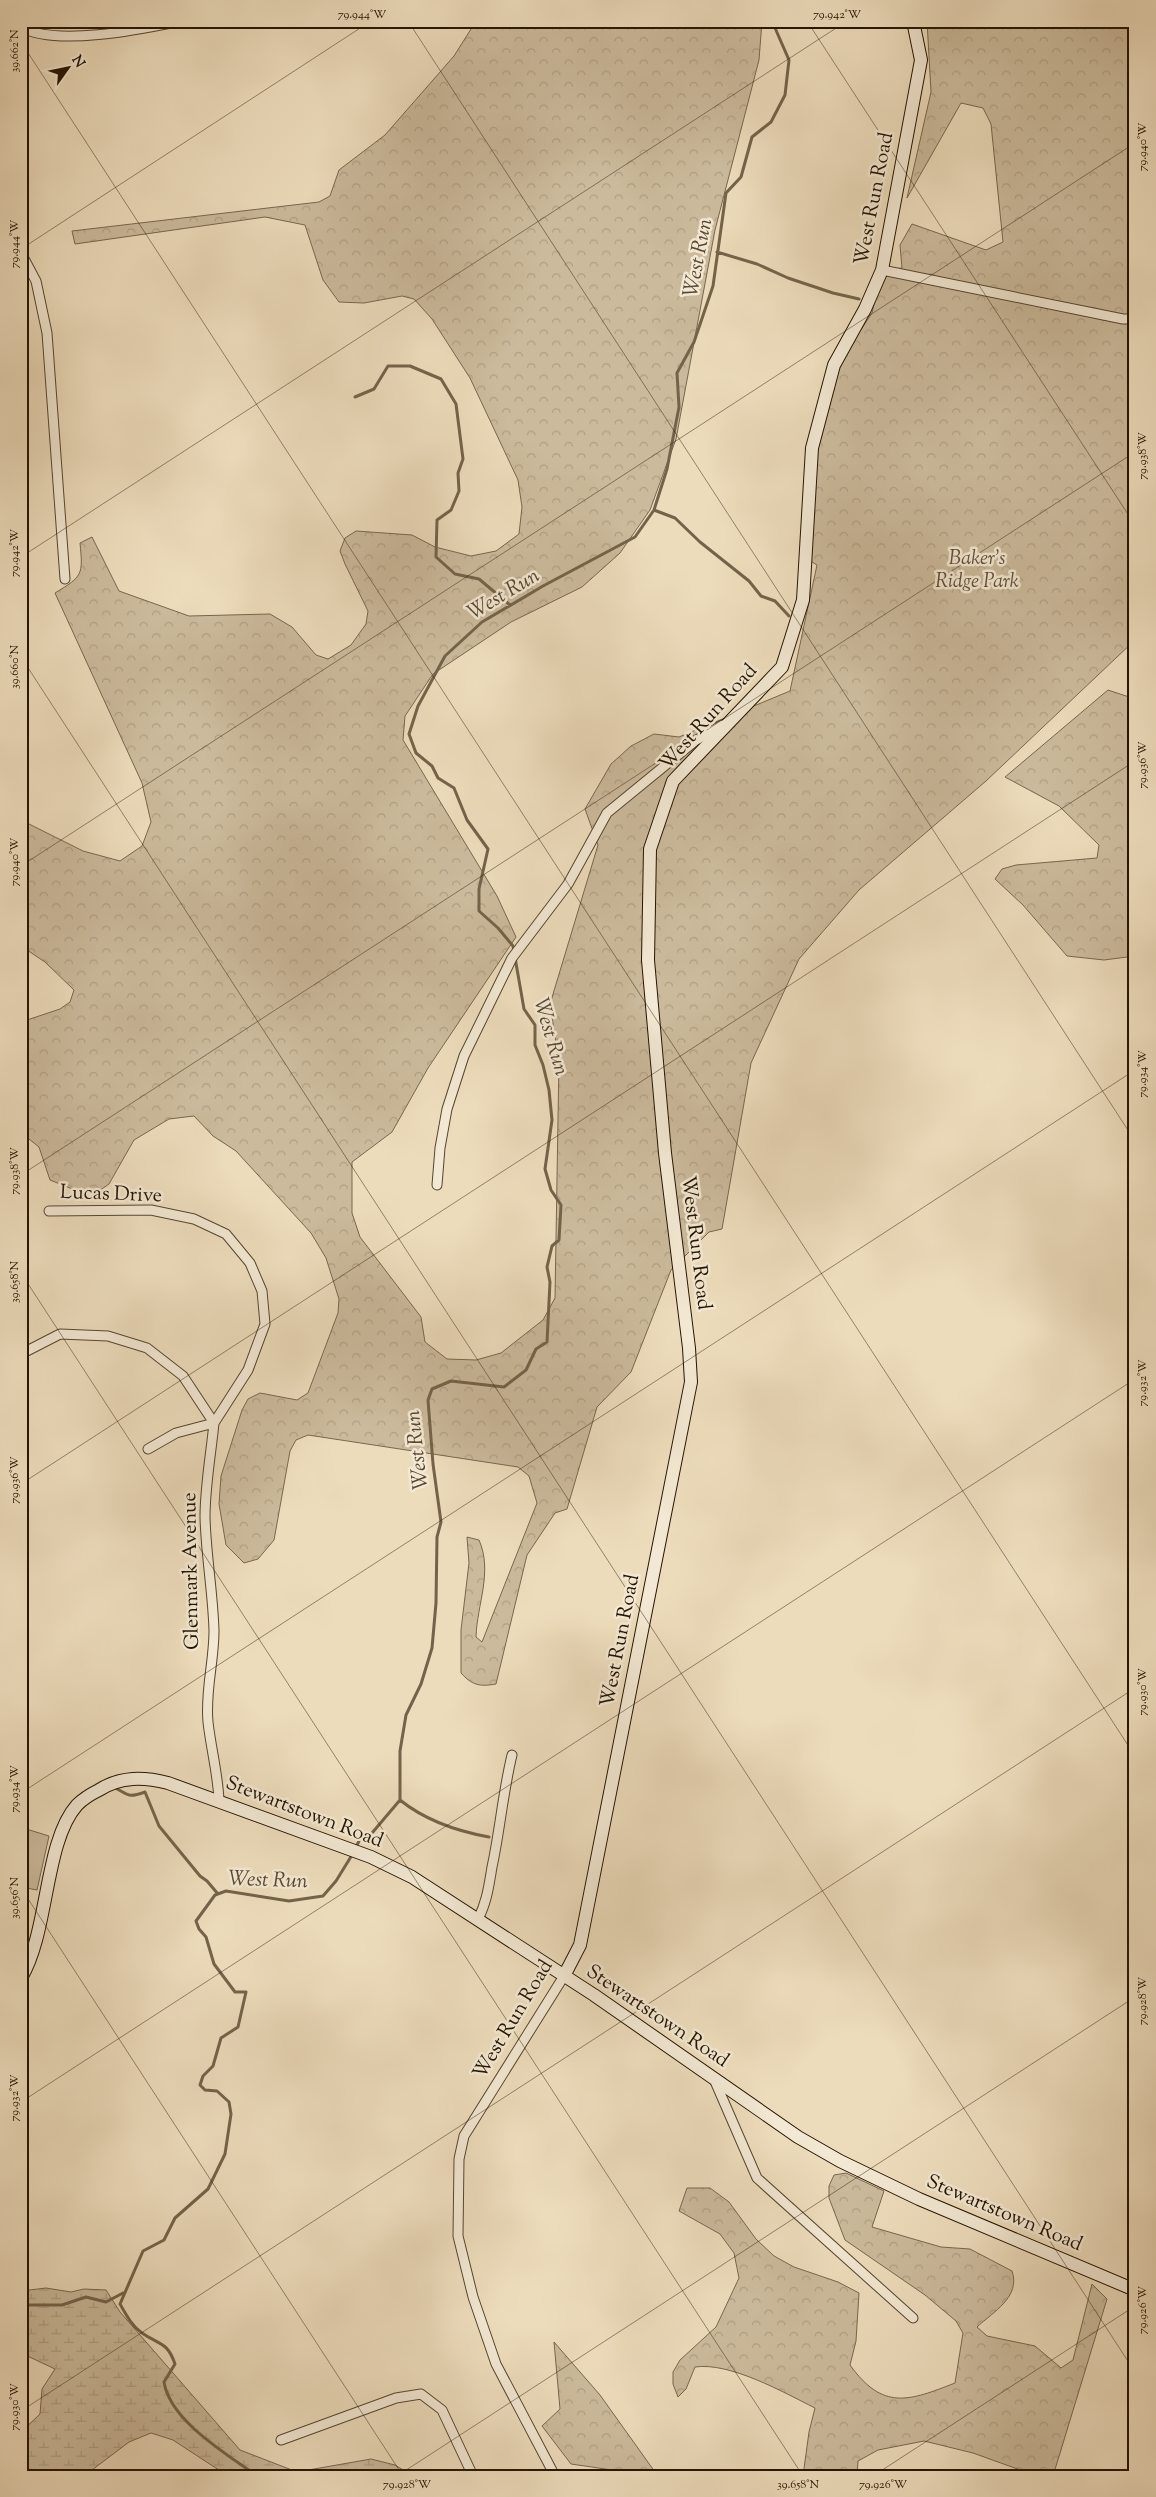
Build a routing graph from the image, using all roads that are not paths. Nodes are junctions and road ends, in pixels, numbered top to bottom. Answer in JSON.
{"nodes":[{"id":1,"x":182,"y":21,"type":"edge"},
{"id":2,"x":913,"y":21,"type":"edge"},
{"id":3,"x":21,"y":28,"type":"edge"},
{"id":4,"x":21,"y":253,"type":"edge"},
{"id":5,"x":882,"y":270,"type":"junction"},
{"id":6,"x":1135,"y":319,"type":"edge"},
{"id":7,"x":65,"y":579,"type":"dead end"},
{"id":8,"x":725,"y":724,"type":"junction"},
{"id":9,"x":437,"y":1184,"type":"dead end"},
{"id":10,"x":49,"y":1211,"type":"dead end"},
{"id":11,"x":21,"y":1354,"type":"edge"},
{"id":12,"x":214,"y":1423,"type":"junction"},
{"id":13,"x":148,"y":1449,"type":"dead end"},
{"id":14,"x":512,"y":1755,"type":"dead end"},
{"id":15,"x":219,"y":1801,"type":"junction"},
{"id":16,"x":478,"y":1919,"type":"junction"},
{"id":17,"x":564,"y":1976,"type":"junction"},
{"id":18,"x":21,"y":1978,"type":"edge"},
{"id":19,"x":713,"y":2078,"type":"junction"},
{"id":20,"x":1135,"y":2290,"type":"edge"},
{"id":21,"x":913,"y":2318,"type":"dead end"},
{"id":22,"x":280,"y":2440,"type":"dead end"},
{"id":23,"x":473,"y":2476,"type":"edge"},
{"id":24,"x":555,"y":2476,"type":"edge"}],
"edges":[{"from":1,"to":3,"type":"street"},
{"from":2,"to":5,"type":"street","name":"West Run Road"},
{"from":4,"to":7,"type":"street"},
{"from":5,"to":6,"type":"street"},
{"from":5,"to":8,"type":"street","name":"West Run Road"},
{"from":8,"to":9,"type":"street"},
{"from":8,"to":17,"type":"street","name":"West Run Road"},
{"from":10,"to":12,"type":"street","name":"Lucas Drive"},
{"from":11,"to":12,"type":"street"},
{"from":12,"to":13,"type":"street"},
{"from":12,"to":15,"type":"street","name":"Glenmark Avenue"},
{"from":14,"to":16,"type":"street"},
{"from":15,"to":16,"type":"street","name":"Stewartstown Road"},
{"from":15,"to":18,"type":"street","name":"Stewartstown Road"},
{"from":16,"to":17,"type":"street","name":"Stewartstown Road"},
{"from":17,"to":19,"type":"street","name":"Stewartstown Road"},
{"from":17,"to":24,"type":"street","name":"West Run Road"},
{"from":19,"to":20,"type":"street","name":"Stewartstown Road"},
{"from":19,"to":21,"type":"street"},
{"from":22,"to":23,"type":"street"}]}
